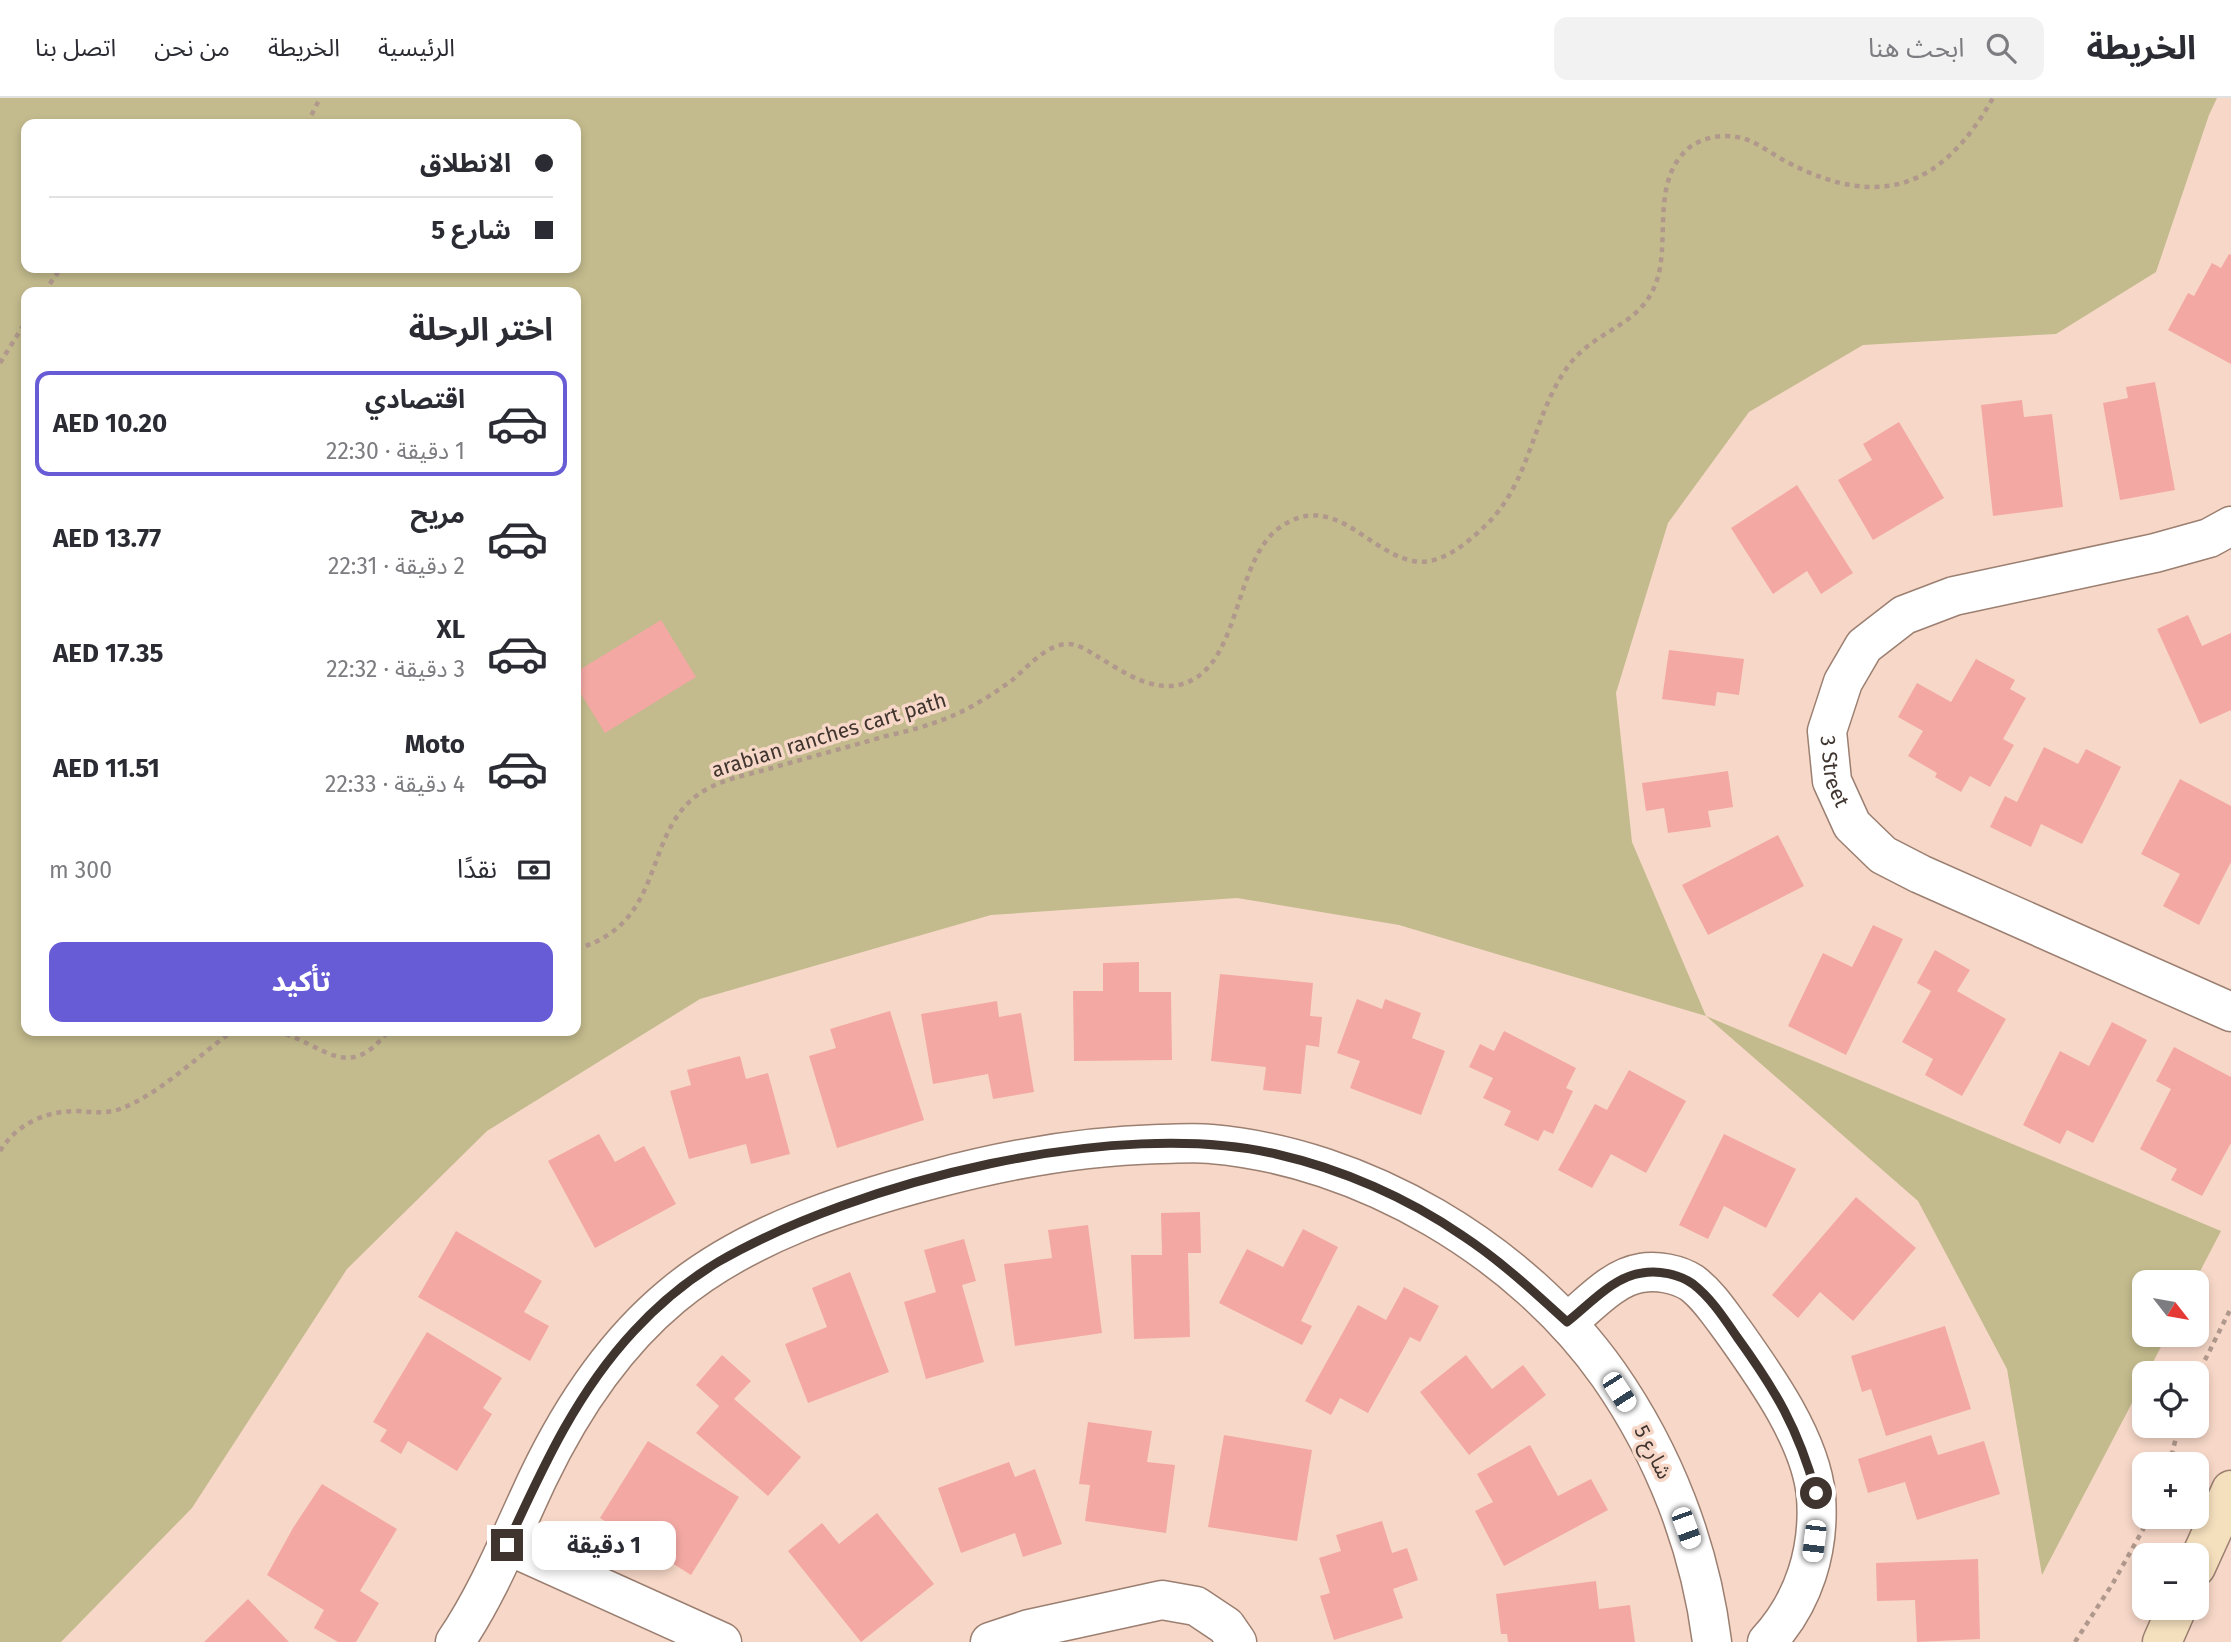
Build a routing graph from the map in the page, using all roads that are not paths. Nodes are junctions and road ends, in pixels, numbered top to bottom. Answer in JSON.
{"nodes":[{"id":1,"x":2231,"y":526,"type":"edge"},
{"id":2,"x":2231,"y":1012,"type":"edge"},
{"id":3,"x":1567,"y":1322,"type":"junction"},
{"id":4,"x":2231,"y":1490,"type":"edge"},
{"id":5,"x":2207,"y":1543,"type":"edge"},
{"id":6,"x":507,"y":1545,"type":"junction"},
{"id":7,"x":2172,"y":1620,"type":"edge"},
{"id":8,"x":455,"y":1642,"type":"edge"},
{"id":9,"x":722,"y":1642,"type":"edge"},
{"id":10,"x":990,"y":1642,"type":"edge"},
{"id":11,"x":1237,"y":1642,"type":"edge"},
{"id":12,"x":1712,"y":1642,"type":"edge"},
{"id":13,"x":1767,"y":1642,"type":"edge"},
{"id":14,"x":2162,"y":1642,"type":"edge"}],
"edges":[{"from":1,"to":2,"type":"street","name":"3 Street"},
{"from":3,"to":6,"type":"street","name":"شارع 5"},
{"from":3,"to":12,"type":"street","name":"شارع 5"},
{"from":3,"to":13,"type":"street"},
{"from":4,"to":5,"type":"main road"},
{"from":6,"to":8,"type":"street","name":"شارع 5"},
{"from":6,"to":9,"type":"street"},
{"from":7,"to":14,"type":"main road"},
{"from":10,"to":11,"type":"street"}]}
